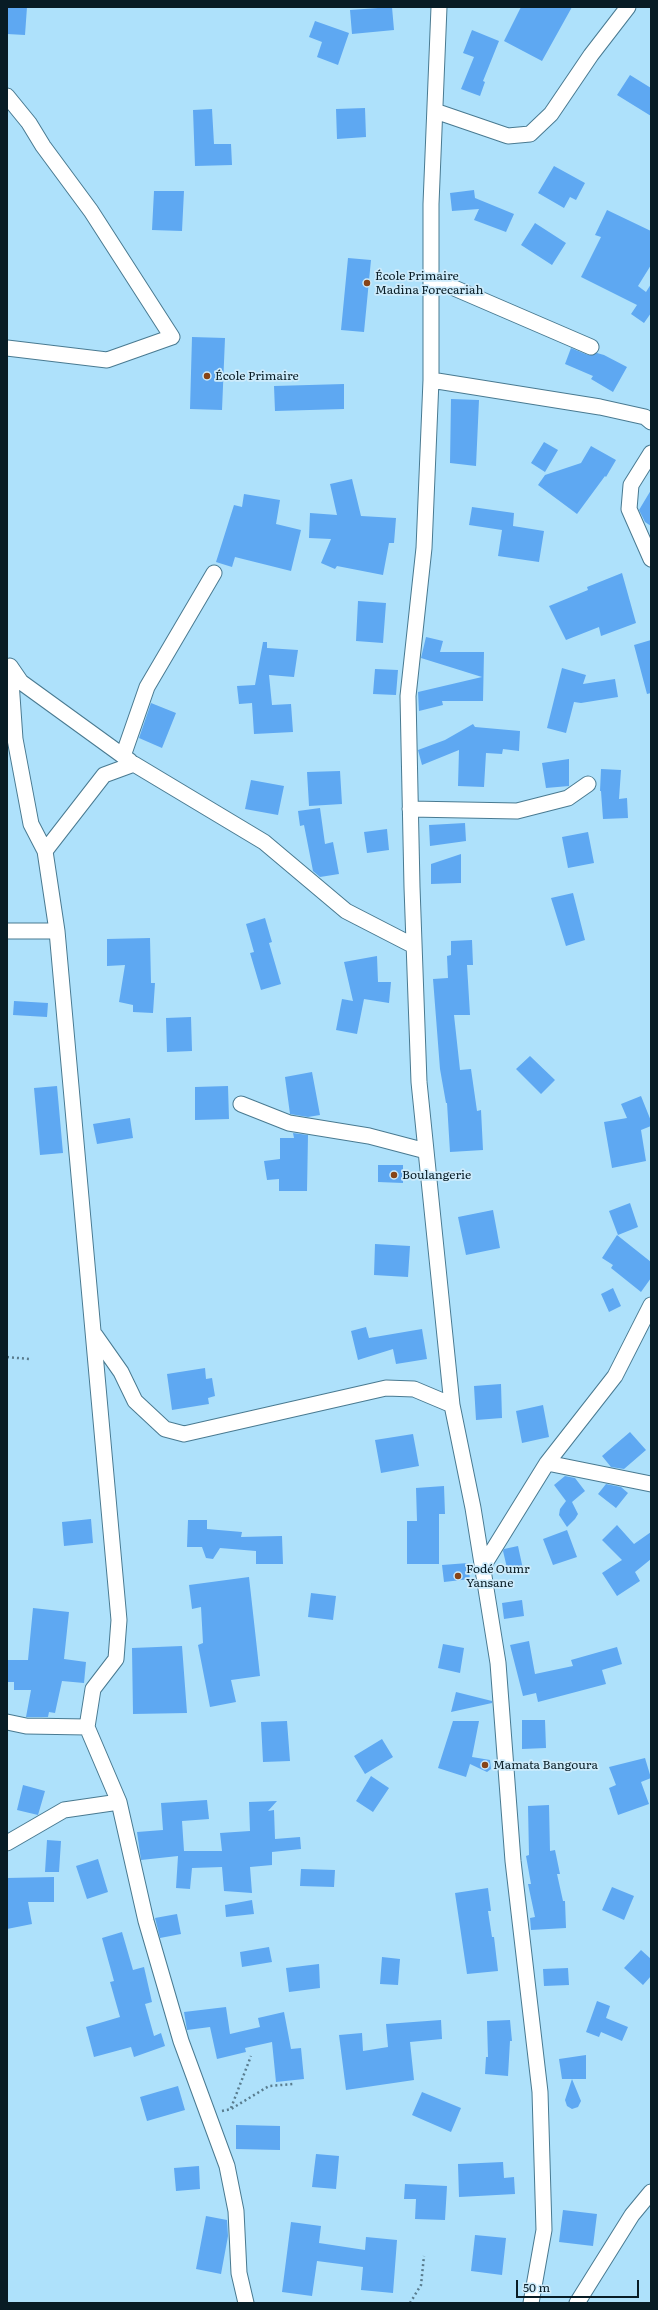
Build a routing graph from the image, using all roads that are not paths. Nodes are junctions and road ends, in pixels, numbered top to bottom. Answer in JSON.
{"nodes":[{"id":1,"x":438,"y":7,"type":"edge"},
{"id":2,"x":628,"y":7,"type":"edge"},
{"id":3,"x":7,"y":96,"type":"edge"},
{"id":4,"x":435,"y":111,"type":"junction"},
{"id":5,"x":431,"y":278,"type":"junction"},
{"id":6,"x":591,"y":347,"type":"dead end"},
{"id":7,"x":7,"y":348,"type":"edge"},
{"id":8,"x":431,"y":380,"type":"junction"},
{"id":9,"x":649,"y":417,"type":"edge"},
{"id":10,"x":651,"y":453,"type":"edge"},
{"id":11,"x":651,"y":559,"type":"edge"},
{"id":12,"x":214,"y":573,"type":"dead end"},
{"id":13,"x":9,"y":665,"type":"edge"},
{"id":14,"x":128,"y":760,"type":"junction"},
{"id":15,"x":588,"y":784,"type":"dead end"},
{"id":16,"x":410,"y":809,"type":"junction"},
{"id":17,"x":44,"y":851,"type":"junction"},
{"id":18,"x":7,"y":931,"type":"edge"},
{"id":19,"x":57,"y":931,"type":"junction"},
{"id":20,"x":414,"y":946,"type":"junction"},
{"id":21,"x":241,"y":1104,"type":"dead end"},
{"id":22,"x":426,"y":1151,"type":"junction"},
{"id":23,"x":651,"y":1305,"type":"edge"},
{"id":24,"x":94,"y":1334,"type":"junction"},
{"id":25,"x":452,"y":1405,"type":"junction"},
{"id":26,"x":547,"y":1463,"type":"junction"},
{"id":27,"x":651,"y":1484,"type":"edge"},
{"id":28,"x":482,"y":1568,"type":"junction"},
{"id":29,"x":7,"y":1722,"type":"edge"},
{"id":30,"x":87,"y":1727,"type":"junction"},
{"id":31,"x":119,"y":1802,"type":"junction"},
{"id":32,"x":7,"y":1843,"type":"edge"},
{"id":33,"x":651,"y":2192,"type":"edge"},
{"id":34,"x":246,"y":2303,"type":"edge"},
{"id":35,"x":531,"y":2303,"type":"edge"},
{"id":36,"x":577,"y":2303,"type":"edge"}],
"edges":[{"from":1,"to":4,"type":"street"},
{"from":2,"to":4,"type":"street"},
{"from":3,"to":7,"type":"street"},
{"from":4,"to":5,"type":"street"},
{"from":5,"to":6,"type":"street"},
{"from":5,"to":8,"type":"street"},
{"from":8,"to":9,"type":"street"},
{"from":8,"to":16,"type":"street"},
{"from":10,"to":11,"type":"street"},
{"from":12,"to":14,"type":"street"},
{"from":13,"to":14,"type":"street"},
{"from":13,"to":17,"type":"street"},
{"from":14,"to":17,"type":"street"},
{"from":14,"to":20,"type":"street"},
{"from":15,"to":16,"type":"street"},
{"from":16,"to":20,"type":"street"},
{"from":17,"to":19,"type":"street"},
{"from":18,"to":19,"type":"street"},
{"from":19,"to":24,"type":"street"},
{"from":20,"to":22,"type":"street"},
{"from":21,"to":22,"type":"street"},
{"from":22,"to":25,"type":"street"},
{"from":23,"to":26,"type":"street"},
{"from":24,"to":25,"type":"street"},
{"from":24,"to":30,"type":"street"},
{"from":25,"to":28,"type":"street"},
{"from":26,"to":27,"type":"street"},
{"from":26,"to":28,"type":"street"},
{"from":28,"to":35,"type":"street"},
{"from":29,"to":30,"type":"street"},
{"from":30,"to":31,"type":"street"},
{"from":31,"to":32,"type":"street"},
{"from":31,"to":34,"type":"street"},
{"from":33,"to":36,"type":"street"}]}
